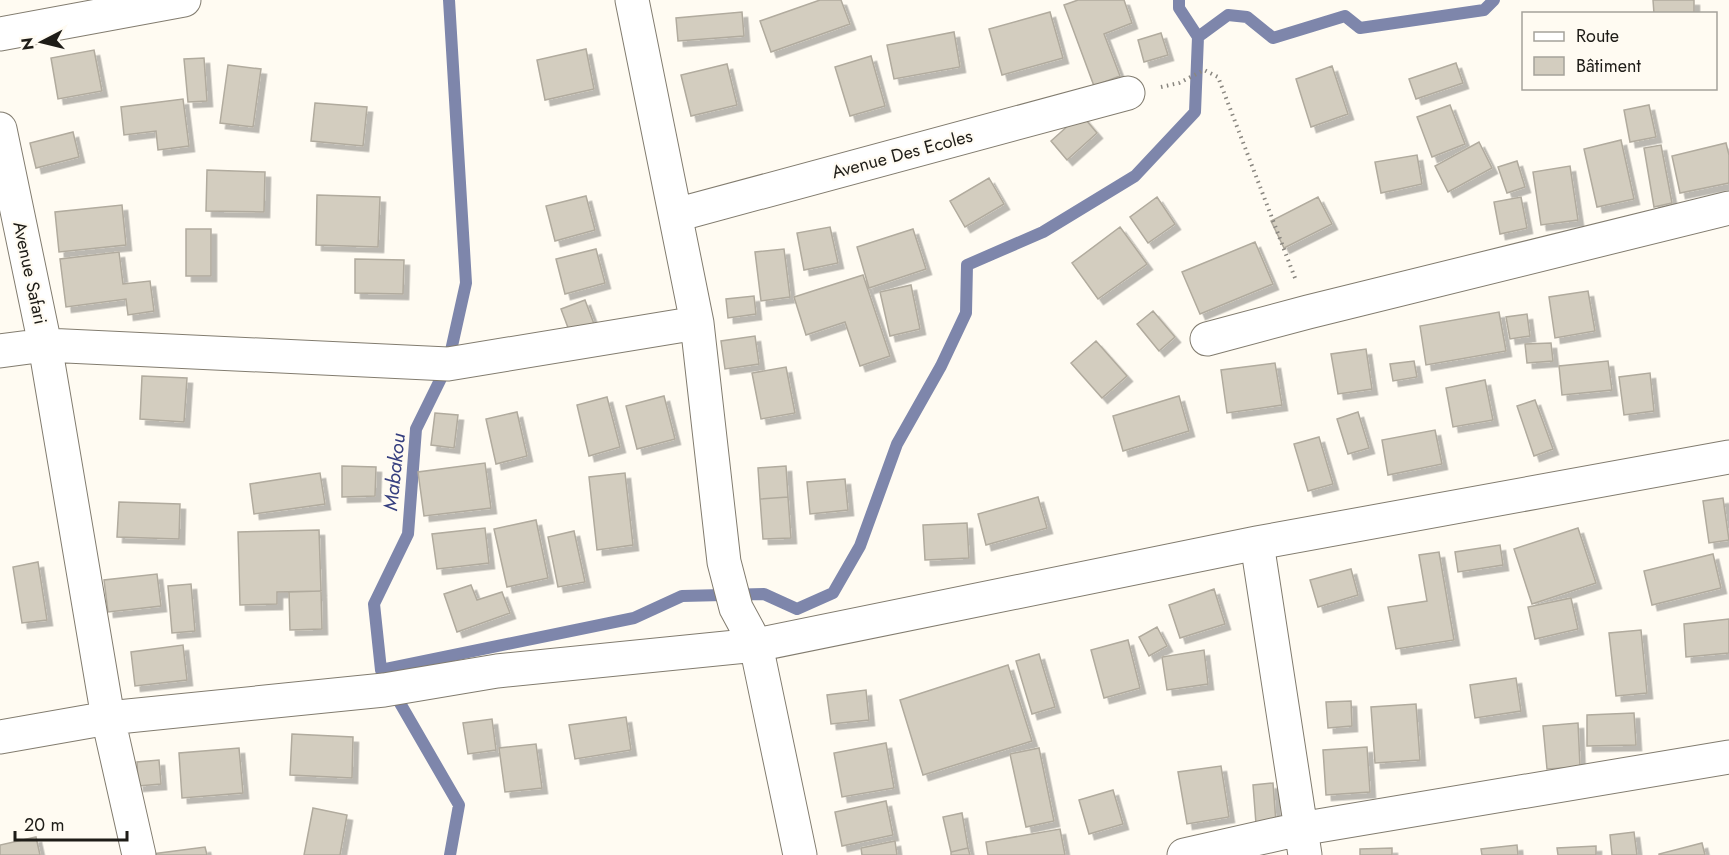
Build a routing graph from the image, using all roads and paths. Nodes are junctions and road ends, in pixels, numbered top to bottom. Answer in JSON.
{"nodes":[{"id":1,"x":184,"y":0,"type":"edge"},
{"id":2,"x":632,"y":0,"type":"edge"},
{"id":3,"x":0,"y":34,"type":"edge"},
{"id":4,"x":1179,"y":83,"type":"dead end"},
{"id":5,"x":1128,"y":93,"type":"dead end"},
{"id":6,"x":0,"y":129,"type":"edge"},
{"id":7,"x":1729,"y":208,"type":"edge"},
{"id":8,"x":676,"y":215,"type":"junction"},
{"id":9,"x":1308,"y":312,"type":"junction"},
{"id":10,"x":697,"y":323,"type":"junction"},
{"id":11,"x":1208,"y":339,"type":"dead end"},
{"id":12,"x":45,"y":345,"type":"junction"},
{"id":13,"x":0,"y":351,"type":"edge"},
{"id":14,"x":1729,"y":457,"type":"edge"},
{"id":15,"x":1257,"y":543,"type":"junction"},
{"id":16,"x":756,"y":645,"type":"junction"},
{"id":17,"x":108,"y":718,"type":"junction"},
{"id":18,"x":0,"y":737,"type":"edge"},
{"id":19,"x":1729,"y":757,"type":"edge"},
{"id":20,"x":1302,"y":842,"type":"edge"},
{"id":21,"x":138,"y":855,"type":"edge"},
{"id":22,"x":801,"y":855,"type":"edge"},
{"id":23,"x":1184,"y":855,"type":"edge"}],
"edges":[{"from":1,"to":3,"type":"street"},
{"from":2,"to":8,"type":"street"},
{"from":4,"to":9,"type":"path"},
{"from":5,"to":8,"type":"street","name":"Avenue Des Ecoles"},
{"from":6,"to":12,"type":"street","name":"Avenue Safari"},
{"from":7,"to":9,"type":"street"},
{"from":8,"to":10,"type":"street"},
{"from":9,"to":11,"type":"street"},
{"from":10,"to":12,"type":"street"},
{"from":10,"to":16,"type":"street"},
{"from":12,"to":13,"type":"street"},
{"from":12,"to":17,"type":"street","name":"Avenue Safari"},
{"from":14,"to":15,"type":"street"},
{"from":15,"to":16,"type":"street"},
{"from":15,"to":20,"type":"street"},
{"from":16,"to":17,"type":"street"},
{"from":16,"to":22,"type":"street"},
{"from":17,"to":18,"type":"street"},
{"from":17,"to":21,"type":"street","name":"Avenue Safari"},
{"from":19,"to":20,"type":"street"},
{"from":20,"to":23,"type":"street"}]}
